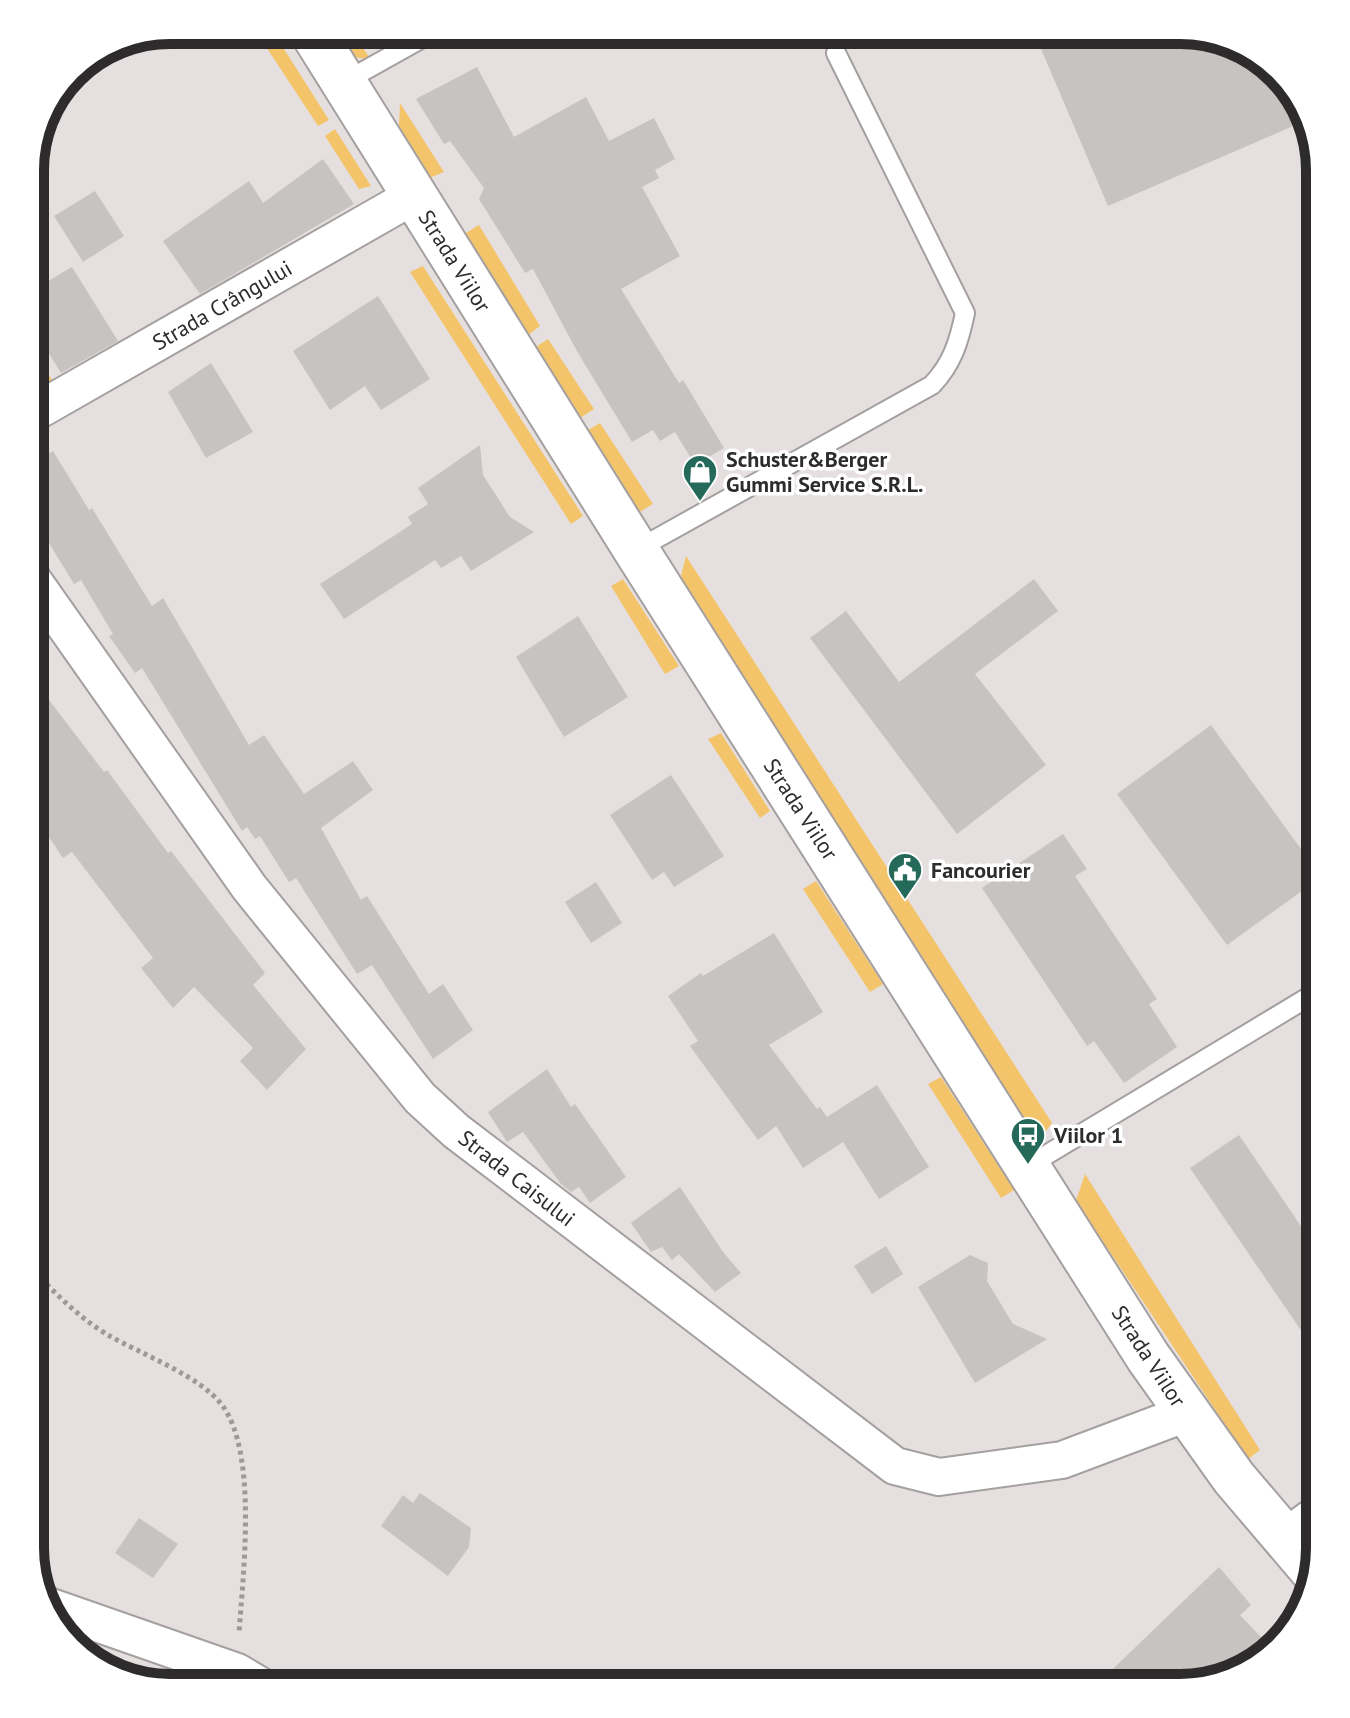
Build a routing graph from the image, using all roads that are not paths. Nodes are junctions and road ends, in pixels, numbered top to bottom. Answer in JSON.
{"nodes":[{"id":1,"x":320,"y":44,"type":"edge"},
{"id":2,"x":412,"y":44,"type":"edge"},
{"id":3,"x":836,"y":53,"type":"dead end"},
{"id":4,"x":344,"y":82,"type":"junction"},
{"id":5,"x":415,"y":195,"type":"junction"},
{"id":6,"x":44,"y":407,"type":"edge"},
{"id":7,"x":636,"y":550,"type":"junction"},
{"id":8,"x":44,"y":596,"type":"edge"},
{"id":9,"x":1306,"y":998,"type":"edge"},
{"id":10,"x":1028,"y":1166,"type":"junction"},
{"id":11,"x":1187,"y":1413,"type":"junction"},
{"id":12,"x":1306,"y":1522,"type":"edge"},
{"id":13,"x":1284,"y":1538,"type":"junction"},
{"id":14,"x":1305,"y":1562,"type":"edge"},
{"id":15,"x":61,"y":1611,"type":"edge"},
{"id":16,"x":234,"y":1674,"type":"edge"}],
"edges":[{"from":1,"to":4,"type":"street","name":"Strada Viilor"},
{"from":2,"to":4,"type":"lane"},
{"from":3,"to":7,"type":"lane"},
{"from":4,"to":5,"type":"street","name":"Strada Viilor"},
{"from":5,"to":6,"type":"street","name":"Strada Crângului"},
{"from":5,"to":7,"type":"street","name":"Strada Viilor"},
{"from":7,"to":10,"type":"street","name":"Strada Viilor"},
{"from":8,"to":11,"type":"street","name":"Strada Caisului"},
{"from":9,"to":10,"type":"lane"},
{"from":10,"to":11,"type":"street","name":"Strada Viilor"},
{"from":11,"to":13,"type":"street","name":"Strada Viilor"},
{"from":12,"to":13,"type":"street"},
{"from":13,"to":14,"type":"street","name":"Strada Viilor"},
{"from":15,"to":16,"type":"street"}]}
